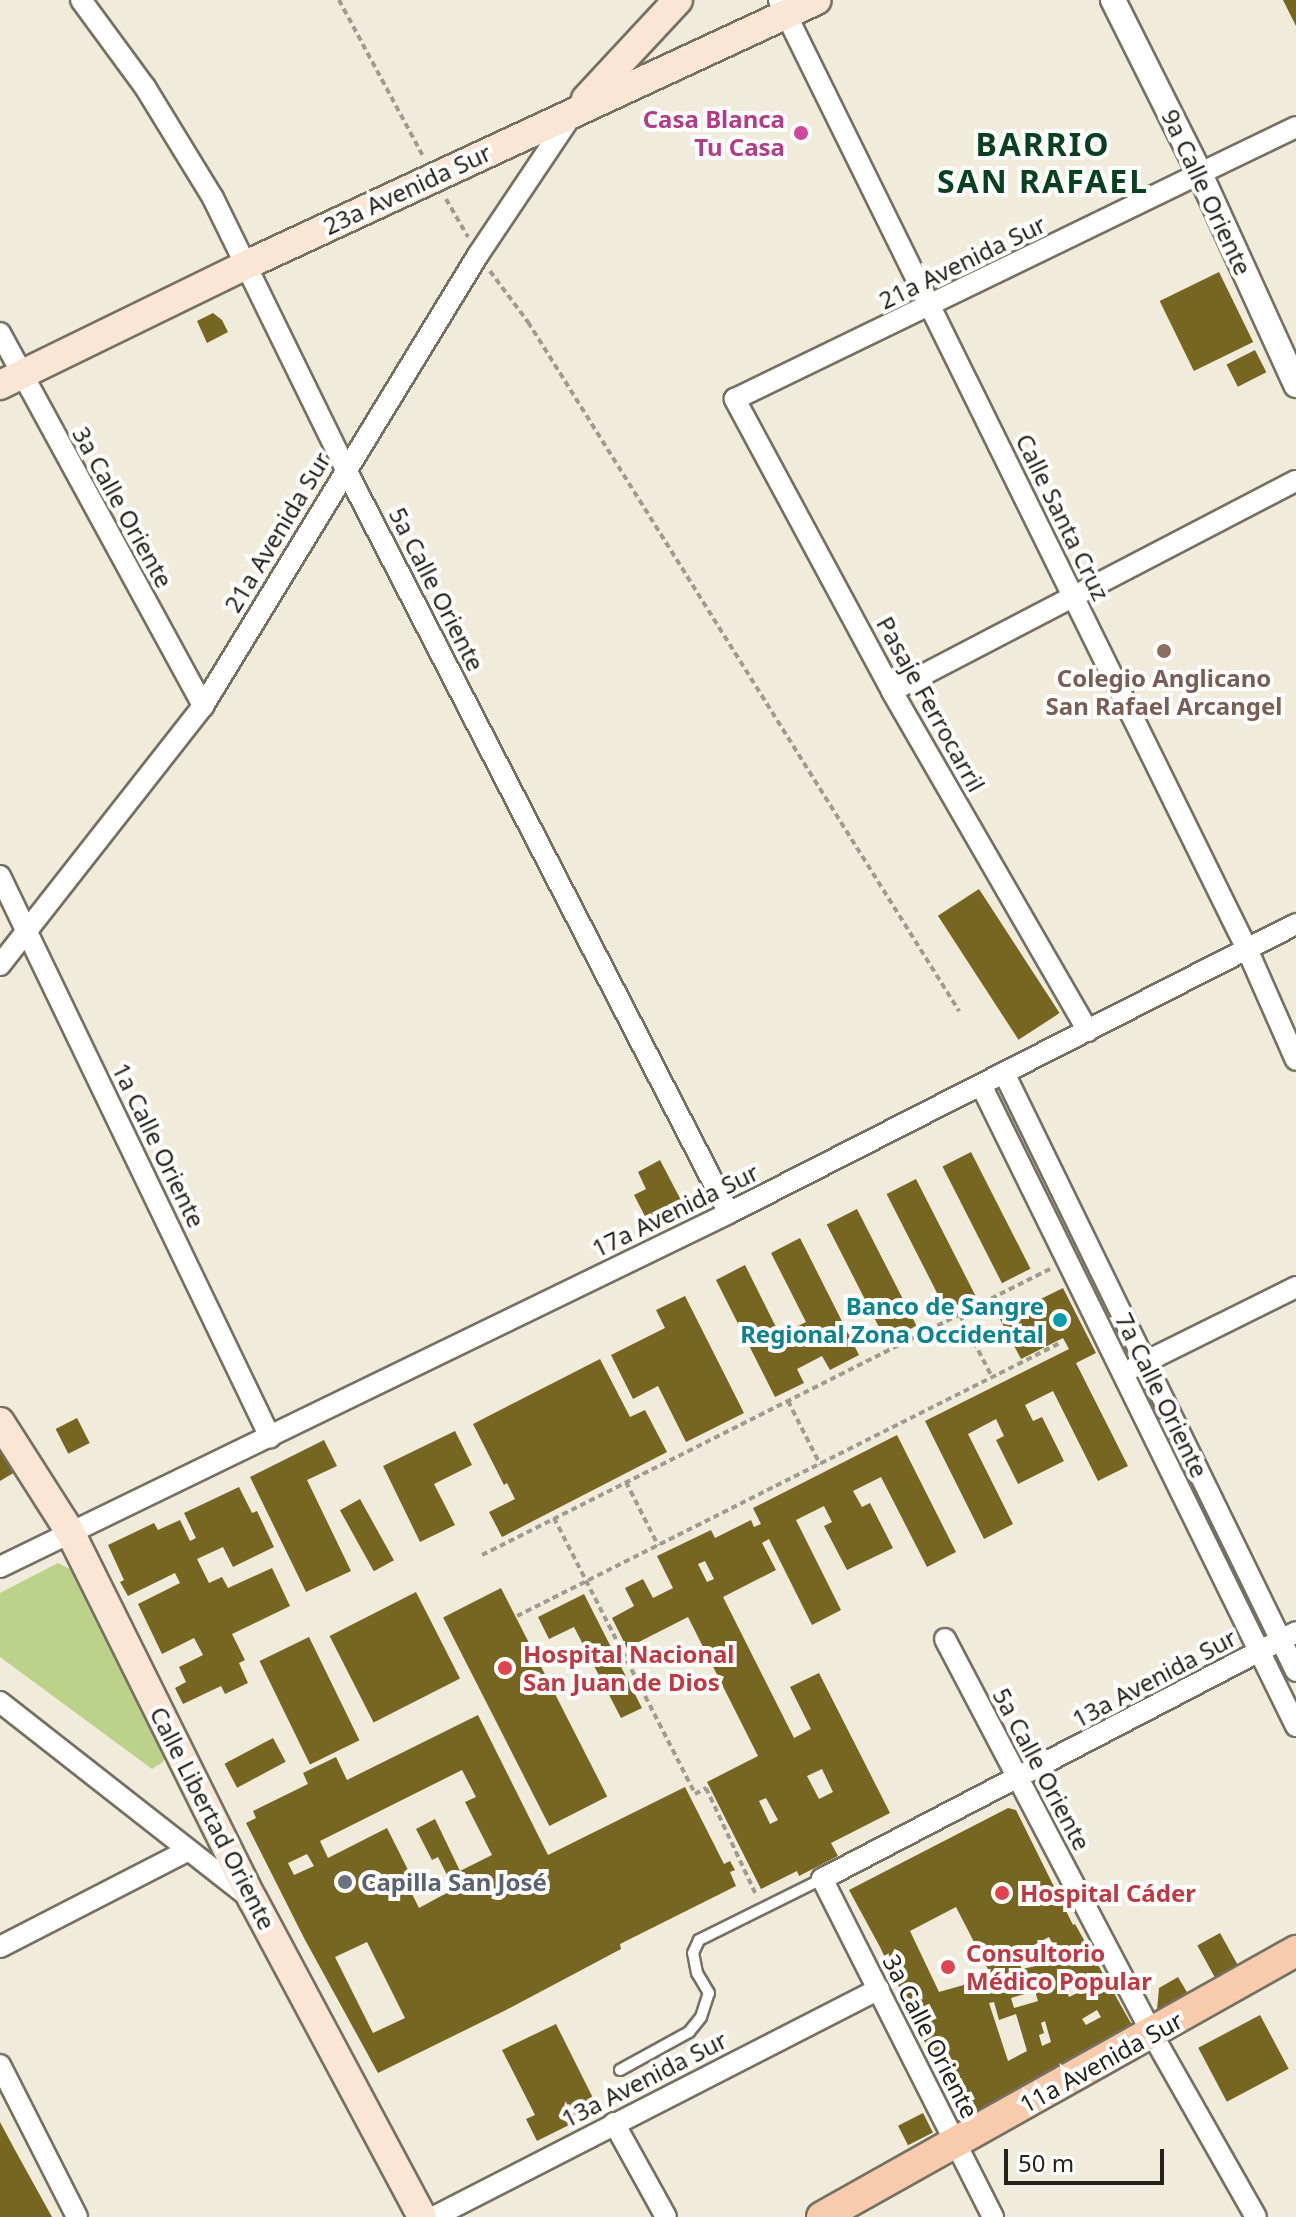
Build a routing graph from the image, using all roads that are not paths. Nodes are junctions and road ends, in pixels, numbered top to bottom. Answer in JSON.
{"nodes":[{"id":1,"x":81,"y":0,"type":"edge"},
{"id":2,"x":678,"y":0,"type":"edge"},
{"id":3,"x":817,"y":0,"type":"edge"},
{"id":4,"x":1113,"y":0,"type":"edge"},
{"id":5,"x":783,"y":7,"type":"edge"},
{"id":6,"x":576,"y":110,"type":"junction"},
{"id":7,"x":1296,"y":127,"type":"edge"},
{"id":8,"x":1200,"y":174,"type":"junction"},
{"id":9,"x":246,"y":265,"type":"junction"},
{"id":10,"x":930,"y":307,"type":"junction"},
{"id":11,"x":0,"y":333,"type":"edge"},
{"id":12,"x":10,"y":380,"type":"edge"},
{"id":13,"x":1296,"y":385,"type":"edge"},
{"id":14,"x":735,"y":399,"type":"joint"},
{"id":15,"x":345,"y":468,"type":"junction"},
{"id":16,"x":1296,"y":481,"type":"edge"},
{"id":17,"x":1074,"y":598,"type":"junction"},
{"id":18,"x":892,"y":691,"type":"junction"},
{"id":19,"x":203,"y":706,"type":"junction"},
{"id":20,"x":0,"y":876,"type":"edge"},
{"id":21,"x":1296,"y":924,"type":"edge"},
{"id":22,"x":28,"y":932,"type":"junction"},
{"id":23,"x":1247,"y":949,"type":"junction"},
{"id":24,"x":0,"y":965,"type":"edge"},
{"id":25,"x":1088,"y":1031,"type":"junction"},
{"id":26,"x":1296,"y":1060,"type":"edge"},
{"id":27,"x":1005,"y":1075,"type":"junction"},
{"id":28,"x":982,"y":1087,"type":"junction"},
{"id":29,"x":729,"y":1213,"type":"junction"},
{"id":30,"x":1296,"y":1287,"type":"edge"},
{"id":31,"x":1145,"y":1362,"type":"junction"},
{"id":32,"x":1122,"y":1373,"type":"junction"},
{"id":33,"x":0,"y":1422,"type":"edge"},
{"id":34,"x":270,"y":1437,"type":"junction"},
{"id":35,"x":70,"y":1532,"type":"junction"},
{"id":36,"x":0,"y":1567,"type":"edge"},
{"id":37,"x":1288,"y":1636,"type":"edge"},
{"id":38,"x":945,"y":1639,"type":"dead end"},
{"id":39,"x":1259,"y":1651,"type":"junction"},
{"id":40,"x":1296,"y":1671,"type":"edge"},
{"id":41,"x":0,"y":1702,"type":"edge"},
{"id":42,"x":1296,"y":1726,"type":"edge"},
{"id":43,"x":1017,"y":1779,"type":"junction"},
{"id":44,"x":187,"y":1851,"type":"junction"},
{"id":45,"x":822,"y":1879,"type":"junction"},
{"id":46,"x":253,"y":1900,"type":"junction"},
{"id":47,"x":0,"y":1947,"type":"edge"},
{"id":48,"x":1296,"y":1951,"type":"edge"},
{"id":49,"x":879,"y":1989,"type":"junction"},
{"id":50,"x":1152,"y":2034,"type":"junction"},
{"id":51,"x":0,"y":2065,"type":"edge"},
{"id":52,"x":620,"y":2070,"type":"dead end"},
{"id":53,"x":614,"y":2123,"type":"junction"},
{"id":54,"x":956,"y":2144,"type":"junction"},
{"id":55,"x":77,"y":2217,"type":"edge"},
{"id":56,"x":422,"y":2217,"type":"edge"},
{"id":57,"x":434,"y":2217,"type":"edge"},
{"id":58,"x":666,"y":2217,"type":"edge"},
{"id":59,"x":822,"y":2217,"type":"edge"},
{"id":60,"x":993,"y":2217,"type":"edge"},
{"id":61,"x":1256,"y":2217,"type":"edge"}],
"edges":[{"from":1,"to":9,"type":"street","name":"5a Calle Oriente"},
{"from":2,"to":6,"type":"main road"},
{"from":3,"to":5,"type":"main road","name":"23a Avenida Sur"},
{"from":4,"to":8,"type":"street","name":"9a Calle Oriente"},
{"from":5,"to":6,"type":"main road","name":"23a Avenida Sur"},
{"from":5,"to":10,"type":"street","name":"Calle Santa Cruz"},
{"from":6,"to":9,"type":"main road","name":"23a Avenida Sur"},
{"from":6,"to":15,"type":"street","name":"21a Avenida Sur"},
{"from":7,"to":8,"type":"street","name":"21a Avenida Sur"},
{"from":8,"to":10,"type":"street","name":"21a Avenida Sur"},
{"from":8,"to":13,"type":"street","name":"9a Calle Oriente"},
{"from":9,"to":12,"type":"main road","name":"23a Avenida Sur"},
{"from":9,"to":15,"type":"street","name":"5a Calle Oriente"},
{"from":10,"to":14,"type":"street","name":"21a Avenida Sur"},
{"from":10,"to":17,"type":"street","name":"Calle Santa Cruz"},
{"from":11,"to":12,"type":"street","name":"3a Calle Oriente"},
{"from":12,"to":19,"type":"street","name":"3a Calle Oriente"},
{"from":14,"to":18,"type":"street","name":"Pasaje Ferrocarril"},
{"from":15,"to":19,"type":"street","name":"21a Avenida Sur"},
{"from":15,"to":29,"type":"street","name":"5a Calle Oriente"},
{"from":16,"to":17,"type":"street"},
{"from":17,"to":18,"type":"street"},
{"from":17,"to":23,"type":"street","name":"Calle Santa Cruz"},
{"from":18,"to":25,"type":"street","name":"Pasaje Ferrocarril"},
{"from":19,"to":22,"type":"street","name":"21a Avenida Sur"},
{"from":20,"to":22,"type":"street","name":"1a Calle Oriente"},
{"from":21,"to":23,"type":"street","name":"17a Avenida Sur"},
{"from":22,"to":24,"type":"street","name":"21a Avenida Sur"},
{"from":22,"to":34,"type":"street","name":"1a Calle Oriente"},
{"from":23,"to":25,"type":"street","name":"17a Avenida Sur"},
{"from":23,"to":26,"type":"street","name":"Calle Santa Cruz"},
{"from":25,"to":27,"type":"street","name":"17a Avenida Sur"},
{"from":27,"to":28,"type":"street","name":"17a Avenida Sur"},
{"from":27,"to":31,"type":"street","name":"7a Calle Oriente"},
{"from":28,"to":29,"type":"street","name":"17a Avenida Sur"},
{"from":28,"to":32,"type":"street","name":"7a Calle Oriente"},
{"from":29,"to":34,"type":"street","name":"17a Avenida Sur"},
{"from":30,"to":31,"type":"street"},
{"from":31,"to":32,"type":"street"},
{"from":31,"to":37,"type":"street","name":"7a Calle Oriente"},
{"from":32,"to":39,"type":"street","name":"7a Calle Oriente"},
{"from":33,"to":35,"type":"main road","name":"Calle Libertad Oriente"},
{"from":34,"to":35,"type":"street","name":"17a Avenida Sur"},
{"from":35,"to":36,"type":"street","name":"17a Avenida Sur"},
{"from":35,"to":46,"type":"main road","name":"Calle Libertad Oriente"},
{"from":37,"to":39,"type":"street","name":"13a Avenida Sur"},
{"from":37,"to":40,"type":"street","name":"7a Calle Oriente"},
{"from":38,"to":43,"type":"street","name":"5a Calle Oriente"},
{"from":39,"to":42,"type":"street","name":"7a Calle Oriente"},
{"from":39,"to":43,"type":"street","name":"13a Avenida Sur"},
{"from":41,"to":44,"type":"street"},
{"from":43,"to":45,"type":"street","name":"13a Avenida Sur"},
{"from":43,"to":50,"type":"street","name":"5a Calle Oriente"},
{"from":44,"to":46,"type":"street"},
{"from":44,"to":47,"type":"street"},
{"from":45,"to":49,"type":"street","name":"3a Calle Oriente"},
{"from":45,"to":52,"type":"lane"},
{"from":46,"to":56,"type":"main road","name":"Calle Libertad Oriente"},
{"from":48,"to":50,"type":"main road","name":"11a Avenida Sur"},
{"from":49,"to":53,"type":"street","name":"13a Avenida Sur"},
{"from":49,"to":54,"type":"street","name":"3a Calle Oriente"},
{"from":50,"to":54,"type":"main road","name":"11a Avenida Sur"},
{"from":50,"to":61,"type":"street","name":"5a Calle Oriente"},
{"from":51,"to":55,"type":"street"},
{"from":53,"to":57,"type":"street","name":"13a Avenida Sur"},
{"from":53,"to":58,"type":"street"},
{"from":54,"to":59,"type":"main road","name":"11a Avenida Sur"},
{"from":54,"to":60,"type":"street","name":"3a Calle Oriente"}]}
